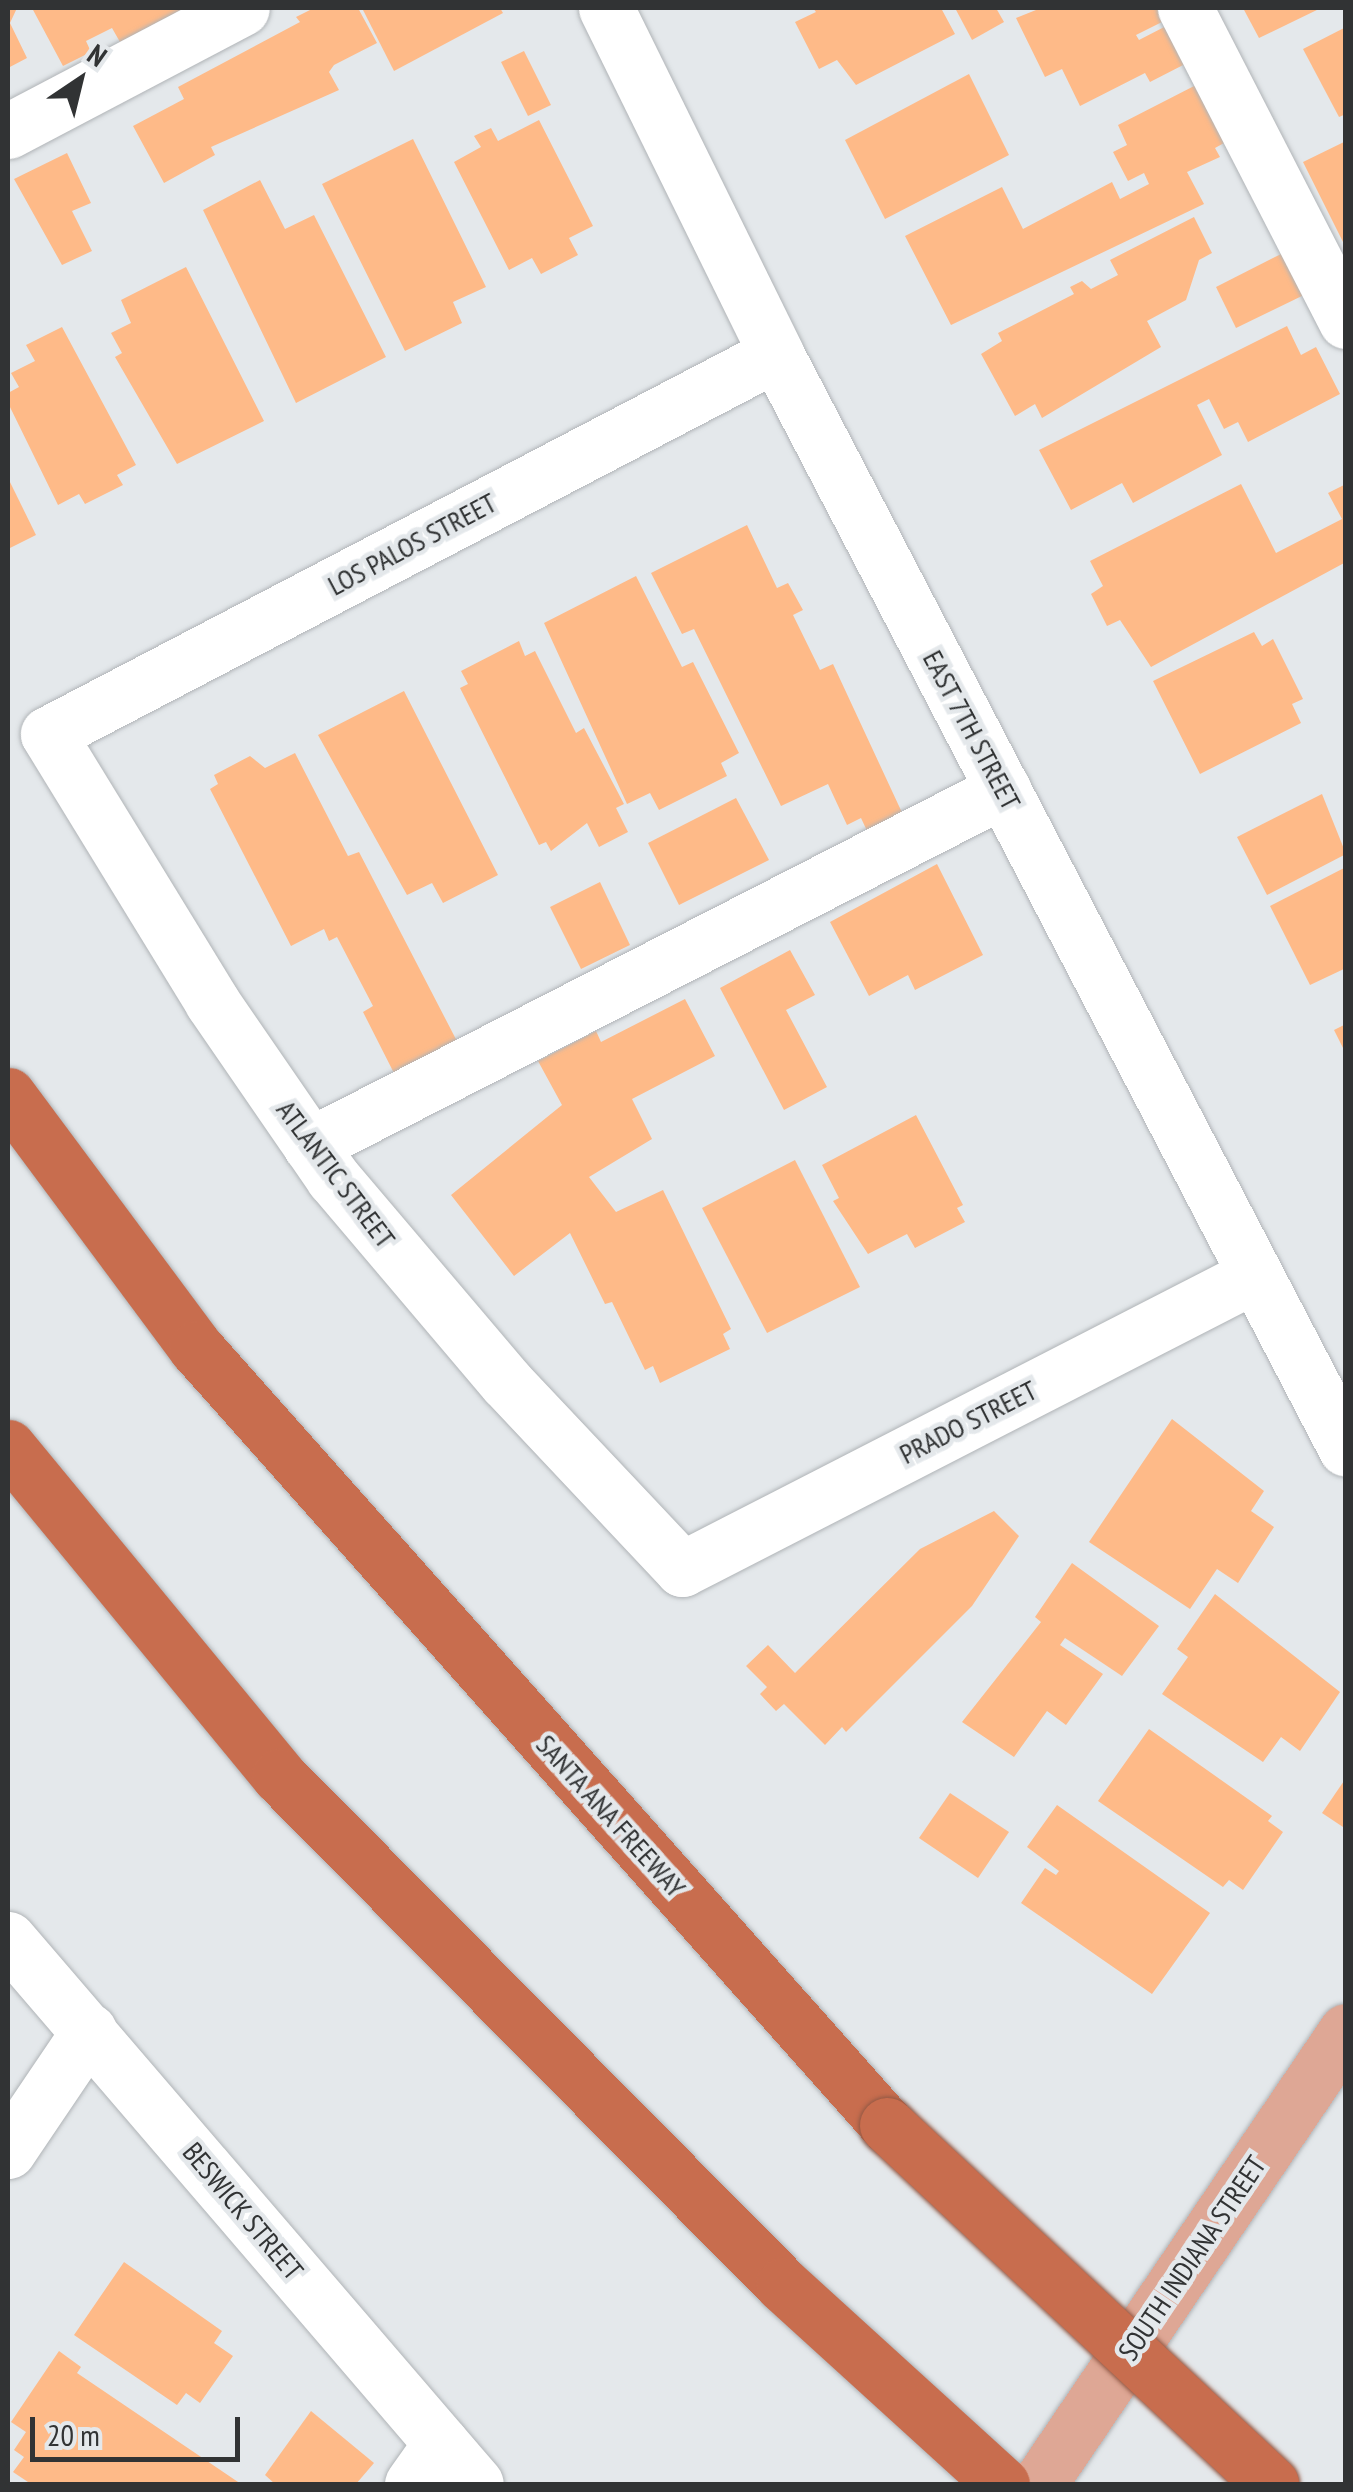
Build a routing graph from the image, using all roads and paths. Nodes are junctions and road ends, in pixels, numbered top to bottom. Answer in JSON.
{"nodes":[{"id":1,"x":242,"y":8,"type":"edge"},
{"id":2,"x":606,"y":8,"type":"edge"},
{"id":3,"x":1185,"y":8,"type":"edge"},
{"id":4,"x":8,"y":131,"type":"edge"},
{"id":5,"x":1346,"y":322,"type":"edge"},
{"id":6,"x":776,"y":354,"type":"junction"},
{"id":7,"x":48,"y":734,"type":"joint"},
{"id":8,"x":1003,"y":790,"type":"junction"},
{"id":9,"x":8,"y":1096,"type":"edge"},
{"id":10,"x":310,"y":1145,"type":"junction"},
{"id":11,"x":1255,"y":1275,"type":"junction"},
{"id":12,"x":8,"y":1447,"type":"edge"},
{"id":13,"x":1346,"y":1449,"type":"edge"},
{"id":14,"x":682,"y":1569,"type":"joint"},
{"id":15,"x":8,"y":1939,"type":"edge"},
{"id":16,"x":89,"y":2031,"type":"junction"},
{"id":17,"x":1346,"y":2031,"type":"edge"},
{"id":18,"x":8,"y":2151,"type":"edge"},
{"id":19,"x":426,"y":2464,"type":"edge"},
{"id":20,"x":476,"y":2484,"type":"edge"},
{"id":21,"x":1002,"y":2484,"type":"edge"},
{"id":22,"x":1040,"y":2484,"type":"edge"},
{"id":23,"x":1271,"y":2484,"type":"edge"}],
"edges":[{"from":1,"to":4,"type":"street"},
{"from":2,"to":6,"type":"street","name":"EAST 7TH STREET"},
{"from":3,"to":5,"type":"street"},
{"from":6,"to":7,"type":"street","name":"LOS PALOS STREET"},
{"from":6,"to":8,"type":"street","name":"EAST 7TH STREET"},
{"from":7,"to":10,"type":"street","name":"ATLANTIC STREET"},
{"from":8,"to":10,"type":"street"},
{"from":8,"to":11,"type":"street","name":"EAST 7TH STREET"},
{"from":9,"to":23,"type":"highway","name":"SANTA ANA FREEWAY","bridge":true},
{"from":10,"to":14,"type":"street","name":"ATLANTIC STREET"},
{"from":11,"to":13,"type":"street","name":"EAST 7TH STREET"},
{"from":11,"to":14,"type":"street","name":"PRADO STREET"},
{"from":12,"to":21,"type":"highway"},
{"from":15,"to":16,"type":"street","name":"BESWICK STREET"},
{"from":16,"to":18,"type":"street"},
{"from":16,"to":19,"type":"street","name":"BESWICK STREET"},
{"from":17,"to":22,"type":"main road","name":"SOUTH INDIANA STREET"},
{"from":19,"to":20,"type":"street","name":"BESWICK STREET"}]}
